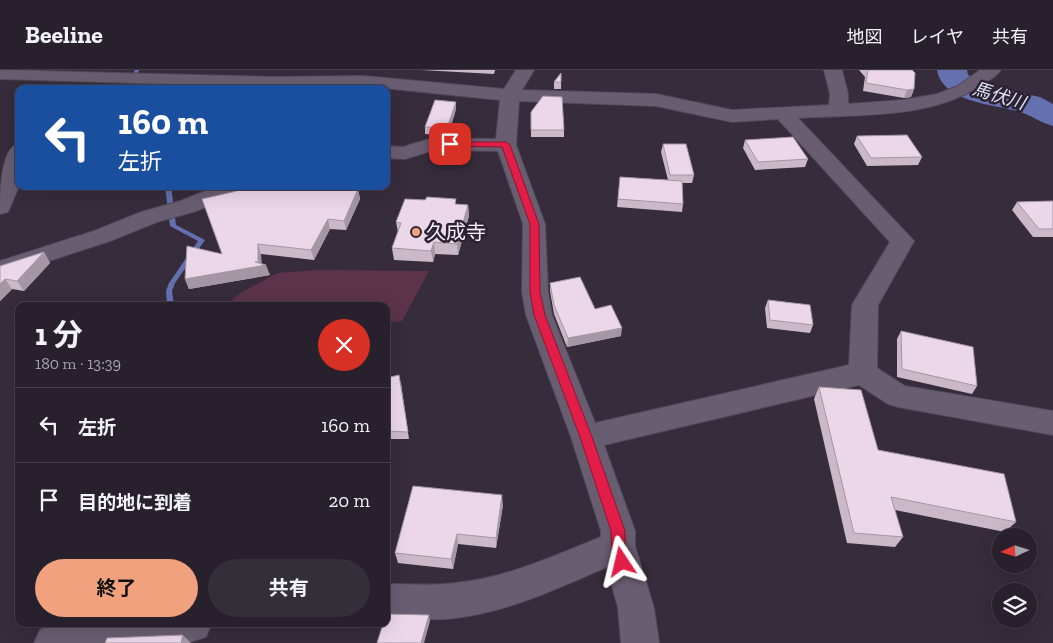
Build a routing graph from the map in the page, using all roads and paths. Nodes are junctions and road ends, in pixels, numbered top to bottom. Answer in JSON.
{"nodes":[{"id":1,"x":525,"y":70,"type":"edge"},
{"id":2,"x":833,"y":70,"type":"edge"},
{"id":3,"x":0,"y":74,"type":"edge"},
{"id":4,"x":86,"y":75,"type":"junction"},
{"id":5,"x":986,"y":75,"type":"edge"},
{"id":6,"x":365,"y":80,"type":"edge"},
{"id":7,"x":77,"y":85,"type":"edge"},
{"id":8,"x":510,"y":95,"type":"junction"},
{"id":9,"x":838,"y":110,"type":"junction"},
{"id":10,"x":784,"y":114,"type":"junction"},
{"id":11,"x":506,"y":145,"type":"junction"},
{"id":12,"x":390,"y":152,"type":"edge"},
{"id":13,"x":15,"y":154,"type":"edge"},
{"id":14,"x":228,"y":190,"type":"edge"},
{"id":15,"x":0,"y":208,"type":"edge"},
{"id":16,"x":0,"y":269,"type":"edge"},
{"id":17,"x":863,"y":373,"type":"junction"},
{"id":18,"x":1053,"y":423,"type":"edge"},
{"id":19,"x":586,"y":437,"type":"junction"},
{"id":20,"x":618,"y":546,"type":"junction"},
{"id":21,"x":390,"y":601,"type":"edge"},
{"id":22,"x":174,"y":627,"type":"edge"},
{"id":23,"x":63,"y":642,"type":"edge"},
{"id":24,"x":640,"y":643,"type":"edge"}],
"edges":[{"from":1,"to":8,"type":"street"},
{"from":2,"to":9,"type":"street"},
{"from":3,"to":4,"type":"street"},
{"from":4,"to":6,"type":"street"},
{"from":4,"to":7,"type":"street"},
{"from":5,"to":9,"type":"street"},
{"from":6,"to":8,"type":"street"},
{"from":8,"to":10,"type":"street"},
{"from":8,"to":11,"type":"street"},
{"from":9,"to":10,"type":"street"},
{"from":10,"to":17,"type":"street"},
{"from":11,"to":12,"type":"street"},
{"from":11,"to":19,"type":"street"},
{"from":13,"to":15,"type":"street"},
{"from":14,"to":16,"type":"street"},
{"from":17,"to":18,"type":"street"},
{"from":17,"to":19,"type":"street"},
{"from":19,"to":20,"type":"street"},
{"from":20,"to":21,"type":"street"},
{"from":20,"to":24,"type":"street"},
{"from":22,"to":23,"type":"street"}]}
